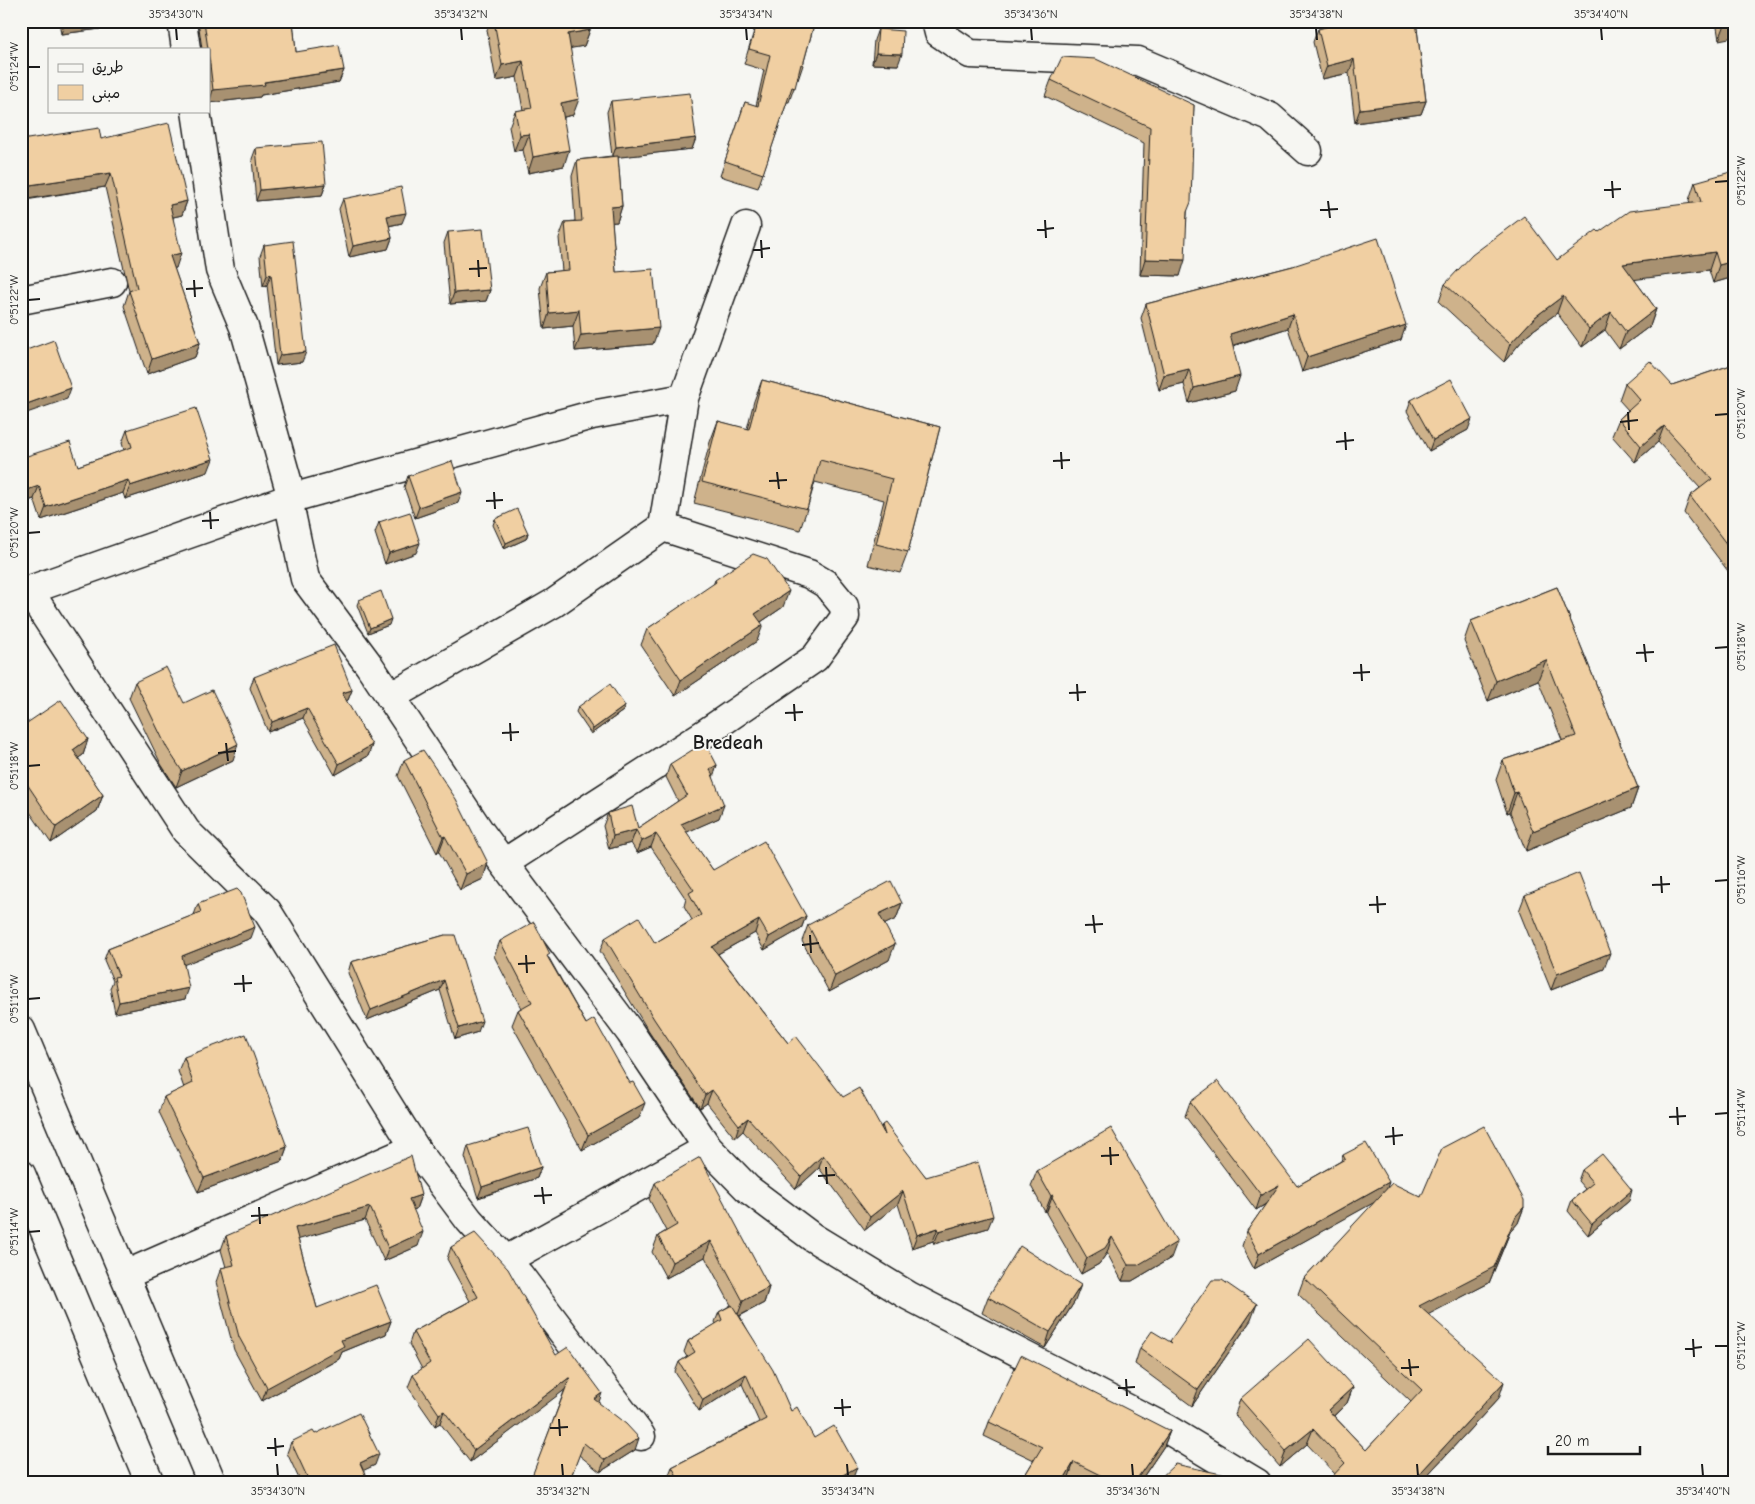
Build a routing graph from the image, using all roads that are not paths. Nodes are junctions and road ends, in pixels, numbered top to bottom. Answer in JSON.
{"nodes":[{"id":1,"x":182,"y":21,"type":"edge"},
{"id":2,"x":936,"y":21,"type":"edge"},
{"id":3,"x":186,"y":48,"type":"edge"},
{"id":4,"x":196,"y":112,"type":"edge"},
{"id":5,"x":1308,"y":151,"type":"dead end"},
{"id":6,"x":746,"y":226,"type":"dead end"},
{"id":7,"x":112,"y":282,"type":"dead end"},
{"id":8,"x":21,"y":300,"type":"edge"},
{"id":9,"x":684,"y":398,"type":"junction"},
{"id":10,"x":290,"y":499,"type":"junction"},
{"id":11,"x":663,"y":527,"type":"junction"},
{"id":12,"x":25,"y":592,"type":"edge"},
{"id":13,"x":390,"y":697,"type":"junction"},
{"id":14,"x":504,"y":863,"type":"junction"},
{"id":15,"x":21,"y":1030,"type":"edge"},
{"id":16,"x":415,"y":1148,"type":"junction"},
{"id":17,"x":708,"y":1148,"type":"junction"},
{"id":18,"x":21,"y":1174,"type":"edge"},
{"id":19,"x":506,"y":1260,"type":"junction"},
{"id":20,"x":124,"y":1276,"type":"junction"},
{"id":21,"x":641,"y":1436,"type":"dead end"},
{"id":22,"x":150,"y":1483,"type":"edge"},
{"id":23,"x":212,"y":1483,"type":"edge"},
{"id":24,"x":1257,"y":1483,"type":"edge"}],
"edges":[{"from":1,"to":3,"type":"main road"},
{"from":2,"to":5,"type":"main road"},
{"from":4,"to":10,"type":"main road"},
{"from":6,"to":9,"type":"main road"},
{"from":7,"to":8,"type":"main road"},
{"from":9,"to":10,"type":"main road"},
{"from":9,"to":11,"type":"main road"},
{"from":10,"to":12,"type":"main road"},
{"from":10,"to":13,"type":"main road"},
{"from":11,"to":13,"type":"main road"},
{"from":11,"to":14,"type":"main road"},
{"from":12,"to":16,"type":"main road"},
{"from":13,"to":14,"type":"main road"},
{"from":14,"to":17,"type":"main road"},
{"from":15,"to":20,"type":"main road"},
{"from":16,"to":19,"type":"main road"},
{"from":16,"to":20,"type":"main road"},
{"from":17,"to":19,"type":"main road"},
{"from":17,"to":24,"type":"main road"},
{"from":18,"to":22,"type":"main road"},
{"from":19,"to":21,"type":"main road"},
{"from":20,"to":23,"type":"main road"}]}
